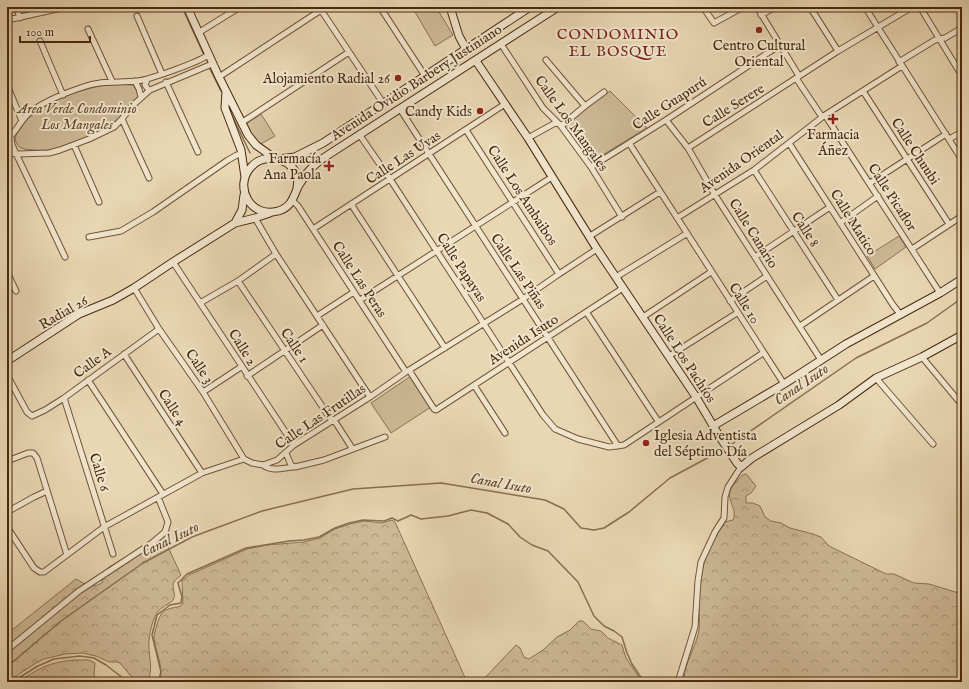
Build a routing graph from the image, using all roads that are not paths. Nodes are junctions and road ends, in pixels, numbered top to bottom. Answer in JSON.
{"nodes":[{"id":1,"x":16,"y":7,"type":"edge"},
{"id":2,"x":66,"y":7,"type":"edge"},
{"id":3,"x":187,"y":7,"type":"edge"},
{"id":4,"x":240,"y":7,"type":"edge"},
{"id":5,"x":380,"y":7,"type":"edge"},
{"id":6,"x":450,"y":7,"type":"edge"},
{"id":7,"x":530,"y":7,"type":"edge"},
{"id":8,"x":558,"y":7,"type":"edge"},
{"id":9,"x":703,"y":7,"type":"edge"},
{"id":10,"x":743,"y":7,"type":"edge"},
{"id":11,"x":757,"y":7,"type":"edge"},
{"id":12,"x":775,"y":7,"type":"edge"},
{"id":13,"x":810,"y":7,"type":"edge"},
{"id":14,"x":865,"y":7,"type":"edge"},
{"id":15,"x":912,"y":7,"type":"edge"},
{"id":16,"x":920,"y":7,"type":"edge"},
{"id":17,"x":320,"y":9,"type":"edge"},
{"id":18,"x":762,"y":15,"type":"junction"},
{"id":19,"x":137,"y":16,"type":"dead end"},
{"id":20,"x":20,"y":18,"type":"junction"},
{"id":21,"x":7,"y":20,"type":"edge"},
{"id":22,"x":878,"y":27,"type":"junction"},
{"id":23,"x":962,"y":28,"type":"edge"},
{"id":24,"x":88,"y":29,"type":"dead end"},
{"id":25,"x":198,"y":33,"type":"junction"},
{"id":26,"x":940,"y":39,"type":"junction"},
{"id":27,"x":40,"y":41,"type":"dead end"},
{"id":28,"x":501,"y":44,"type":"junction"},
{"id":29,"x":780,"y":45,"type":"junction"},
{"id":30,"x":466,"y":49,"type":"junction"},
{"id":31,"x":838,"y":50,"type":"junction"},
{"id":32,"x":349,"y":52,"type":"junction"},
{"id":33,"x":205,"y":56,"type":"junction"},
{"id":34,"x":546,"y":60,"type":"dead end"},
{"id":35,"x":476,"y":61,"type":"junction"},
{"id":36,"x":209,"y":64,"type":"junction"},
{"id":37,"x":900,"y":64,"type":"junction"},
{"id":38,"x":162,"y":74,"type":"junction"},
{"id":39,"x":425,"y":76,"type":"junction"},
{"id":40,"x":962,"y":76,"type":"edge"},
{"id":41,"x":219,"y":77,"type":"junction"},
{"id":42,"x":798,"y":77,"type":"junction"},
{"id":43,"x":147,"y":80,"type":"junction"},
{"id":44,"x":112,"y":81,"type":"junction"},
{"id":45,"x":135,"y":81,"type":"junction"},
{"id":46,"x":166,"y":82,"type":"junction"},
{"id":47,"x":7,"y":85,"type":"edge"},
{"id":48,"x":150,"y":90,"type":"junction"},
{"id":49,"x":226,"y":91,"type":"junction"},
{"id":50,"x":863,"y":91,"type":"junction"},
{"id":51,"x":604,"y":92,"type":"dead end"},
{"id":52,"x":63,"y":95,"type":"junction"},
{"id":53,"x":141,"y":97,"type":"junction"},
{"id":54,"x":384,"y":103,"type":"junction"},
{"id":55,"x":505,"y":104,"type":"junction"},
{"id":56,"x":585,"y":106,"type":"junction"},
{"id":57,"x":400,"y":108,"type":"junction"},
{"id":58,"x":823,"y":116,"type":"junction"},
{"id":59,"x":122,"y":119,"type":"junction"},
{"id":60,"x":666,"y":120,"type":"junction"},
{"id":61,"x":22,"y":121,"type":"junction"},
{"id":62,"x":557,"y":122,"type":"junction"},
{"id":63,"x":241,"y":123,"type":"junction"},
{"id":64,"x":561,"y":126,"type":"junction"},
{"id":65,"x":466,"y":130,"type":"junction"},
{"id":66,"x":962,"y":132,"type":"edge"},
{"id":67,"x":359,"y":134,"type":"junction"},
{"id":68,"x":946,"y":134,"type":"junction"},
{"id":69,"x":9,"y":138,"type":"edge"},
{"id":70,"x":528,"y":138,"type":"junction"},
{"id":71,"x":949,"y":139,"type":"junction"},
{"id":72,"x":323,"y":143,"type":"junction"},
{"id":73,"x":628,"y":143,"type":"junction"},
{"id":74,"x":789,"y":143,"type":"junction"},
{"id":75,"x":74,"y":145,"type":"junction"},
{"id":76,"x":688,"y":148,"type":"junction"},
{"id":77,"x":198,"y":152,"type":"dead end"},
{"id":78,"x":7,"y":153,"type":"edge"},
{"id":79,"x":18,"y":154,"type":"junction"},
{"id":80,"x":241,"y":154,"type":"junction"},
{"id":81,"x":429,"y":154,"type":"junction"},
{"id":82,"x":328,"y":155,"type":"junction"},
{"id":83,"x":276,"y":159,"type":"junction"},
{"id":84,"x":907,"y":159,"type":"junction"},
{"id":85,"x":962,"y":160,"type":"edge"},
{"id":86,"x":591,"y":167,"type":"junction"},
{"id":87,"x":754,"y":170,"type":"junction"},
{"id":88,"x":552,"y":177,"type":"junction"},
{"id":89,"x":149,"y":178,"type":"dead end"},
{"id":90,"x":245,"y":178,"type":"junction"},
{"id":91,"x":390,"y":178,"type":"junction"},
{"id":92,"x":870,"y":184,"type":"junction"},
{"id":93,"x":297,"y":188,"type":"junction"},
{"id":94,"x":244,"y":189,"type":"junction"},
{"id":95,"x":660,"y":192,"type":"junction"},
{"id":96,"x":716,"y":194,"type":"junction"},
{"id":97,"x":878,"y":196,"type":"junction"},
{"id":98,"x":293,"y":201,"type":"junction"},
{"id":99,"x":99,"y":202,"type":"dead end"},
{"id":100,"x":514,"y":202,"type":"junction"},
{"id":101,"x":351,"y":204,"type":"junction"},
{"id":102,"x":830,"y":207,"type":"junction"},
{"id":103,"x":272,"y":212,"type":"junction"},
{"id":104,"x":962,"y":216,"type":"edge"},
{"id":105,"x":622,"y":217,"type":"junction"},
{"id":106,"x":255,"y":218,"type":"junction"},
{"id":107,"x":677,"y":218,"type":"junction"},
{"id":108,"x":840,"y":222,"type":"junction"},
{"id":109,"x":235,"y":223,"type":"junction"},
{"id":110,"x":950,"y":224,"type":"junction"},
{"id":111,"x":475,"y":227,"type":"junction"},
{"id":112,"x":313,"y":229,"type":"junction"},
{"id":113,"x":793,"y":232,"type":"junction"},
{"id":114,"x":686,"y":234,"type":"junction"},
{"id":115,"x":590,"y":236,"type":"junction"},
{"id":116,"x":89,"y":238,"type":"dead end"},
{"id":117,"x":597,"y":249,"type":"junction"},
{"id":118,"x":912,"y":249,"type":"junction"},
{"id":119,"x":437,"y":251,"type":"junction"},
{"id":120,"x":276,"y":254,"type":"junction"},
{"id":121,"x":65,"y":257,"type":"dead end"},
{"id":122,"x":755,"y":257,"type":"junction"},
{"id":123,"x":173,"y":262,"type":"junction"},
{"id":124,"x":7,"y":272,"type":"edge"},
{"id":125,"x":711,"y":272,"type":"junction"},
{"id":126,"x":559,"y":274,"type":"junction"},
{"id":127,"x":399,"y":276,"type":"junction"},
{"id":128,"x":767,"y":276,"type":"junction"},
{"id":129,"x":874,"y":276,"type":"junction"},
{"id":130,"x":616,"y":277,"type":"junction"},
{"id":131,"x":962,"y":279,"type":"edge"},
{"id":132,"x":238,"y":281,"type":"junction"},
{"id":133,"x":134,"y":288,"type":"junction"},
{"id":134,"x":623,"y":288,"type":"junction"},
{"id":135,"x":16,"y":291,"type":"dead end"},
{"id":136,"x":354,"y":292,"type":"junction"},
{"id":137,"x":940,"y":292,"type":"junction"},
{"id":138,"x":523,"y":299,"type":"junction"},
{"id":139,"x":360,"y":300,"type":"junction"},
{"id":140,"x":838,"y":300,"type":"junction"},
{"id":141,"x":730,"y":301,"type":"junction"},
{"id":142,"x":200,"y":303,"type":"junction"},
{"id":143,"x":587,"y":313,"type":"junction"},
{"id":144,"x":737,"y":313,"type":"junction"},
{"id":145,"x":900,"y":314,"type":"junction"},
{"id":146,"x":317,"y":316,"type":"junction"},
{"id":147,"x":643,"y":318,"type":"junction"},
{"id":148,"x":484,"y":324,"type":"junction"},
{"id":149,"x":323,"y":325,"type":"junction"},
{"id":150,"x":800,"y":326,"type":"junction"},
{"id":151,"x":159,"y":329,"type":"junction"},
{"id":152,"x":962,"y":335,"type":"edge"},
{"id":153,"x":548,"y":336,"type":"junction"},
{"id":154,"x":445,"y":348,"type":"junction"},
{"id":155,"x":284,"y":351,"type":"junction"},
{"id":156,"x":763,"y":353,"type":"junction"},
{"id":157,"x":124,"y":354,"type":"junction"},
{"id":158,"x":669,"y":356,"type":"junction"},
{"id":159,"x":922,"y":356,"type":"junction"},
{"id":160,"x":821,"y":360,"type":"junction"},
{"id":161,"x":7,"y":361,"type":"edge"},
{"id":162,"x":509,"y":362,"type":"junction"},
{"id":163,"x":241,"y":367,"type":"junction"},
{"id":164,"x":408,"y":371,"type":"junction"},
{"id":165,"x":7,"y":375,"type":"edge"},
{"id":166,"x":247,"y":376,"type":"junction"},
{"id":167,"x":876,"y":378,"type":"junction"},
{"id":168,"x":88,"y":380,"type":"junction"},
{"id":169,"x":784,"y":384,"type":"junction"},
{"id":170,"x":474,"y":385,"type":"junction"},
{"id":171,"x":203,"y":392,"type":"junction"},
{"id":172,"x":370,"y":397,"type":"junction"},
{"id":173,"x":696,"y":397,"type":"junction"},
{"id":174,"x":64,"y":398,"type":"junction"},
{"id":175,"x":962,"y":405,"type":"edge"},
{"id":176,"x":436,"y":410,"type":"joint"},
{"id":177,"x":334,"y":420,"type":"junction"},
{"id":178,"x":658,"y":421,"type":"junction"},
{"id":179,"x":713,"y":426,"type":"junction"},
{"id":180,"x":505,"y":433,"type":"dead end"},
{"id":181,"x":385,"y":437,"type":"dead end"},
{"id":182,"x":933,"y":444,"type":"dead end"},
{"id":183,"x":294,"y":445,"type":"junction"},
{"id":184,"x":618,"y":446,"type":"junction"},
{"id":185,"x":352,"y":448,"type":"junction"},
{"id":186,"x":286,"y":453,"type":"junction"},
{"id":187,"x":244,"y":459,"type":"junction"},
{"id":188,"x":7,"y":461,"type":"edge"},
{"id":189,"x":263,"y":465,"type":"junction"},
{"id":190,"x":739,"y":465,"type":"junction"},
{"id":191,"x":293,"y":467,"type":"junction"},
{"id":192,"x":202,"y":473,"type":"junction"},
{"id":193,"x":47,"y":491,"type":"junction"},
{"id":194,"x":160,"y":496,"type":"junction"},
{"id":195,"x":7,"y":512,"type":"edge"},
{"id":196,"x":7,"y":527,"type":"edge"},
{"id":197,"x":104,"y":527,"type":"junction"},
{"id":198,"x":113,"y":554,"type":"dead end"},
{"id":199,"x":67,"y":555,"type":"junction"},
{"id":200,"x":7,"y":650,"type":"edge"},
{"id":201,"x":678,"y":682,"type":"edge"}],
"edges":[{"from":1,"to":20,"type":"street"},
{"from":2,"to":20,"type":"street"},
{"from":3,"to":25,"type":"street"},
{"from":4,"to":25,"type":"street"},
{"from":5,"to":39,"type":"street"},
{"from":6,"to":30,"type":"street"},
{"from":7,"to":30,"type":"street","name":"Avenida Ovidio Barbery Justiniano"},
{"from":8,"to":28,"type":"street","name":"Avenida Ovidio Barbery Justiniano"},
{"from":9,"to":10,"type":"street"},
{"from":11,"to":18,"type":"street","name":"Calle Picaflor"},
{"from":12,"to":18,"type":"street"},
{"from":13,"to":31,"type":"street"},
{"from":14,"to":22,"type":"street"},
{"from":15,"to":22,"type":"street","name":"Calle Serere"},
{"from":16,"to":26,"type":"street"},
{"from":17,"to":32,"type":"street"},
{"from":17,"to":41,"type":"street"},
{"from":18,"to":29,"type":"street","name":"Calle Picaflor"},
{"from":19,"to":38,"type":"street"},
{"from":20,"to":21,"type":"street"},
{"from":22,"to":31,"type":"street","name":"Calle Serere"},
{"from":22,"to":37,"type":"street"},
{"from":23,"to":26,"type":"street","name":"Avenida Oriental"},
{"from":24,"to":44,"type":"street"},
{"from":25,"to":33,"type":"street"},
{"from":26,"to":37,"type":"street","name":"Avenida Oriental"},
{"from":26,"to":40,"type":"street"},
{"from":27,"to":52,"type":"street"},
{"from":28,"to":35,"type":"street","name":"Avenida Ovidio Barbery Justiniano"},
{"from":28,"to":62,"type":"street","name":"Calle Los Mangales"},
{"from":29,"to":42,"type":"street","name":"Calle Picaflor"},
{"from":29,"to":60,"type":"street","name":"Calle Guapurú"},
{"from":30,"to":39,"type":"street","name":"Avenida Ovidio Barbery Justiniano"},
{"from":31,"to":42,"type":"street","name":"Calle Serere"},
{"from":32,"to":54,"type":"street"},
{"from":32,"to":63,"type":"street"},
{"from":33,"to":36,"type":"street"},
{"from":33,"to":38,"type":"street"},
{"from":34,"to":56,"type":"street"},
{"from":35,"to":55,"type":"street","name":"Calle Los Pachíos"},
{"from":35,"to":57,"type":"street","name":"Avenida Ovidio Barbery Justiniano"},
{"from":36,"to":41,"type":"street"},
{"from":36,"to":46,"type":"street"},
{"from":37,"to":50,"type":"street","name":"Avenida Oriental"},
{"from":37,"to":68,"type":"street"},
{"from":38,"to":43,"type":"street"},
{"from":39,"to":54,"type":"street","name":"Avenida Ovidio Barbery Justiniano"},
{"from":41,"to":49,"type":"street"},
{"from":42,"to":58,"type":"street","name":"Calle Picaflor"},
{"from":42,"to":76,"type":"street","name":"Calle Serere"},
{"from":43,"to":45,"type":"street"},
{"from":43,"to":48,"type":"street"},
{"from":44,"to":45,"type":"street"},
{"from":44,"to":52,"type":"street"},
{"from":45,"to":53,"type":"street"},
{"from":46,"to":48,"type":"street"},
{"from":46,"to":77,"type":"street"},
{"from":47,"to":61,"type":"street"},
{"from":48,"to":53,"type":"street"},
{"from":49,"to":63,"type":"street"},
{"from":49,"to":80,"type":"street"},
{"from":50,"to":58,"type":"street","name":"Avenida Oriental"},
{"from":50,"to":84,"type":"street","name":"Calle Chuubi"},
{"from":51,"to":56,"type":"street"},
{"from":52,"to":61,"type":"street"},
{"from":53,"to":59,"type":"street"},
{"from":54,"to":72,"type":"street","name":"Avenida Ovidio Barbery Justiniano"},
{"from":55,"to":65,"type":"street","name":"Calle Las Uvas"},
{"from":55,"to":70,"type":"street","name":"Calle Los Pachíos"},
{"from":56,"to":64,"type":"street"},
{"from":57,"to":67,"type":"street","name":"Avenida Ovidio Barbery Justiniano"},
{"from":57,"to":81,"type":"street","name":"Calle Las Piñas"},
{"from":58,"to":74,"type":"street","name":"Avenida Oriental"},
{"from":58,"to":92,"type":"street","name":"Calle Picaflor"},
{"from":59,"to":75,"type":"street"},
{"from":59,"to":89,"type":"street"},
{"from":60,"to":73,"type":"street","name":"Calle Guapurú"},
{"from":60,"to":76,"type":"street","name":"Calle Canario"},
{"from":61,"to":69,"type":"street"},
{"from":62,"to":64,"type":"street","name":"Calle Los Mangales"},
{"from":62,"to":70,"type":"street"},
{"from":63,"to":83,"type":"street"},
{"from":64,"to":86,"type":"street","name":"Calle Los Mangales"},
{"from":65,"to":81,"type":"street","name":"Calle Las Uvas"},
{"from":65,"to":100,"type":"street","name":"Calle Los Ambaibos"},
{"from":66,"to":71,"type":"street"},
{"from":67,"to":82,"type":"street","name":"Avenida Ovidio Barbery Justiniano"},
{"from":67,"to":91,"type":"street","name":"Calle Papayas"},
{"from":68,"to":71,"type":"street"},
{"from":68,"to":84,"type":"street"},
{"from":69,"to":79,"type":"street"},
{"from":70,"to":88,"type":"street","name":"Calle Los Pachíos"},
{"from":71,"to":85,"type":"street"},
{"from":72,"to":82,"type":"street"},
{"from":72,"to":83,"type":"street","name":"Avenida Ovidio Barbery Justiniano"},
{"from":73,"to":86,"type":"street","name":"Calle Guapurú"},
{"from":73,"to":95,"type":"street"},
{"from":74,"to":87,"type":"street","name":"Avenida Oriental"},
{"from":74,"to":102,"type":"street","name":"Calle Matico"},
{"from":75,"to":79,"type":"street"},
{"from":75,"to":99,"type":"street"},
{"from":76,"to":96,"type":"street","name":"Calle Canario"},
{"from":78,"to":79,"type":"street"},
{"from":79,"to":121,"type":"street"},
{"from":80,"to":90,"type":"street"},
{"from":80,"to":116,"type":"street"},
{"from":81,"to":91,"type":"street","name":"Calle Las Uvas"},
{"from":81,"to":111,"type":"street","name":"Calle Las Piñas"},
{"from":82,"to":93,"type":"street","name":"Avenida Ovidio Barbery Justiniano"},
{"from":83,"to":90,"type":"street"},
{"from":83,"to":93,"type":"street"},
{"from":84,"to":92,"type":"street"},
{"from":84,"to":110,"type":"street","name":"Calle Chuubi"},
{"from":86,"to":105,"type":"street","name":"Calle Los Mangales"},
{"from":87,"to":96,"type":"street","name":"Avenida Oriental"},
{"from":87,"to":113,"type":"street","name":"Calle 8"},
{"from":88,"to":100,"type":"street"},
{"from":88,"to":115,"type":"street","name":"Calle Los Pachíos"},
{"from":90,"to":94,"type":"street"},
{"from":91,"to":101,"type":"street","name":"Calle Las Uvas"},
{"from":91,"to":119,"type":"street","name":"Calle Papayas"},
{"from":92,"to":97,"type":"street","name":"Calle Picaflor"},
{"from":93,"to":98,"type":"street"},
{"from":94,"to":103,"type":"street"},
{"from":94,"to":109,"type":"street"},
{"from":95,"to":105,"type":"street"},
{"from":95,"to":107,"type":"street"},
{"from":96,"to":107,"type":"street","name":"Avenida Oriental"},
{"from":96,"to":122,"type":"street","name":"Calle Canario"},
{"from":97,"to":108,"type":"street"},
{"from":97,"to":118,"type":"street","name":"Calle Picaflor"},
{"from":98,"to":103,"type":"street"},
{"from":98,"to":112,"type":"street","name":"Calle Las Peras"},
{"from":100,"to":111,"type":"street"},
{"from":100,"to":126,"type":"street","name":"Calle Los Ambaibos"},
{"from":101,"to":112,"type":"street","name":"Calle Las Uvas"},
{"from":101,"to":127,"type":"street"},
{"from":102,"to":108,"type":"street","name":"Calle Matico"},
{"from":102,"to":113,"type":"street"},
{"from":103,"to":106,"type":"street"},
{"from":104,"to":110,"type":"street"},
{"from":105,"to":115,"type":"street"},
{"from":106,"to":109,"type":"street"},
{"from":106,"to":120,"type":"street"},
{"from":107,"to":114,"type":"street"},
{"from":108,"to":129,"type":"street","name":"Calle Matico"},
{"from":109,"to":123,"type":"street"},
{"from":110,"to":118,"type":"street"},
{"from":111,"to":119,"type":"street"},
{"from":111,"to":138,"type":"street","name":"Calle Las Piñas"},
{"from":112,"to":136,"type":"street","name":"Calle Las Peras"},
{"from":113,"to":122,"type":"street"},
{"from":113,"to":140,"type":"street","name":"Calle 8"},
{"from":114,"to":125,"type":"street","name":"Calle 10"},
{"from":114,"to":130,"type":"street"},
{"from":115,"to":117,"type":"street","name":"Calle Los Pachíos"},
{"from":117,"to":126,"type":"street","name":"Calle Las Frutillas"},
{"from":117,"to":130,"type":"street","name":"Calle Los Pachíos"},
{"from":118,"to":137,"type":"street","name":"Calle Picaflor"},
{"from":119,"to":127,"type":"street"},
{"from":119,"to":148,"type":"street","name":"Calle Papayas"},
{"from":120,"to":132,"type":"street"},
{"from":120,"to":146,"type":"street"},
{"from":122,"to":128,"type":"street","name":"Calle Canario"},
{"from":123,"to":133,"type":"street"},
{"from":123,"to":142,"type":"street","name":"Calle 2"},
{"from":124,"to":135,"type":"street"},
{"from":125,"to":141,"type":"street","name":"Calle 10"},
{"from":125,"to":147,"type":"street"},
{"from":126,"to":138,"type":"street","name":"Calle Las Frutillas"},
{"from":127,"to":139,"type":"street"},
{"from":127,"to":154,"type":"street"},
{"from":128,"to":141,"type":"street"},
{"from":128,"to":150,"type":"street","name":"Calle Canario"},
{"from":129,"to":140,"type":"street"},
{"from":129,"to":145,"type":"street","name":"Calle Matico"},
{"from":130,"to":134,"type":"street","name":"Calle Los Pachíos"},
{"from":131,"to":137,"type":"street"},
{"from":132,"to":142,"type":"street"},
{"from":132,"to":155,"type":"street","name":"Calle 1"},
{"from":133,"to":151,"type":"street","name":"Calle 3"},
{"from":133,"to":161,"type":"street","name":"Radial 26"},
{"from":134,"to":143,"type":"street","name":"Avenida Isuto"},
{"from":134,"to":147,"type":"street","name":"Calle Los Pachíos"},
{"from":136,"to":139,"type":"street","name":"Calle Las Peras"},
{"from":136,"to":146,"type":"street"},
{"from":137,"to":145,"type":"street"},
{"from":138,"to":148,"type":"street","name":"Calle Las Frutillas"},
{"from":138,"to":153,"type":"street","name":"Calle Las Piñas"},
{"from":139,"to":164,"type":"street","name":"Calle Las Peras"},
{"from":140,"to":150,"type":"street"},
{"from":141,"to":144,"type":"street","name":"Calle 10"},
{"from":142,"to":163,"type":"street","name":"Calle 2"},
{"from":143,"to":153,"type":"street","name":"Avenida Isuto"},
{"from":143,"to":178,"type":"street"},
{"from":144,"to":156,"type":"street","name":"Calle 10"},
{"from":144,"to":158,"type":"street"},
{"from":145,"to":160,"type":"street"},
{"from":146,"to":149,"type":"street"},
{"from":147,"to":158,"type":"street","name":"Calle Los Pachíos"},
{"from":148,"to":154,"type":"street","name":"Calle Las Frutillas"},
{"from":148,"to":162,"type":"street","name":"Calle Papayas"},
{"from":149,"to":155,"type":"street"},
{"from":149,"to":172,"type":"street"},
{"from":150,"to":160,"type":"street","name":"Calle Canario"},
{"from":151,"to":157,"type":"street","name":"Calle A"},
{"from":151,"to":171,"type":"street","name":"Calle 3"},
{"from":152,"to":159,"type":"street"},
{"from":153,"to":162,"type":"street","name":"Avenida Isuto"},
{"from":153,"to":184,"type":"street","name":"Calle Las Piñas"},
{"from":154,"to":164,"type":"street","name":"Calle Las Frutillas"},
{"from":155,"to":166,"type":"street"},
{"from":155,"to":177,"type":"street","name":"Calle 1"},
{"from":156,"to":169,"type":"street","name":"Calle 10"},
{"from":156,"to":173,"type":"street"},
{"from":157,"to":168,"type":"street","name":"Calle A"},
{"from":157,"to":192,"type":"street","name":"Calle 4"},
{"from":158,"to":173,"type":"street","name":"Calle Los Pachíos"},
{"from":159,"to":167,"type":"street"},
{"from":159,"to":175,"type":"street"},
{"from":160,"to":169,"type":"street"},
{"from":162,"to":170,"type":"street","name":"Avenida Isuto"},
{"from":162,"to":184,"type":"street","name":"Calle Papayas"},
{"from":163,"to":166,"type":"street","name":"Calle 2"},
{"from":163,"to":171,"type":"street"},
{"from":164,"to":172,"type":"street","name":"Calle Las Frutillas"},
{"from":164,"to":176,"type":"street","name":"Calle Las Peras"},
{"from":165,"to":174,"type":"street","name":"Calle A"},
{"from":166,"to":183,"type":"street","name":"Calle 2"},
{"from":167,"to":182,"type":"street"},
{"from":167,"to":190,"type":"street"},
{"from":168,"to":174,"type":"street","name":"Calle A"},
{"from":168,"to":194,"type":"street"},
{"from":169,"to":179,"type":"street"},
{"from":170,"to":176,"type":"street","name":"Avenida Isuto"},
{"from":170,"to":180,"type":"street"},
{"from":171,"to":187,"type":"street","name":"Calle 3"},
{"from":172,"to":177,"type":"street","name":"Calle Las Frutillas"},
{"from":173,"to":178,"type":"street"},
{"from":173,"to":179,"type":"street","name":"Calle Los Pachíos"},
{"from":174,"to":197,"type":"street","name":"Calle 6"},
{"from":177,"to":183,"type":"street","name":"Calle Las Frutillas"},
{"from":177,"to":185,"type":"street","name":"Calle 1"},
{"from":178,"to":184,"type":"street"},
{"from":179,"to":190,"type":"street","name":"Calle Los Pachíos"},
{"from":181,"to":185,"type":"street"},
{"from":183,"to":186,"type":"street","name":"Calle Las Frutillas"},
{"from":185,"to":191,"type":"street"},
{"from":186,"to":189,"type":"street","name":"Calle Las Frutillas"},
{"from":186,"to":191,"type":"street"},
{"from":187,"to":189,"type":"street"},
{"from":187,"to":192,"type":"street"},
{"from":188,"to":193,"type":"street"},
{"from":189,"to":191,"type":"street"},
{"from":190,"to":201,"type":"street"},
{"from":192,"to":194,"type":"street"},
{"from":193,"to":195,"type":"street"},
{"from":193,"to":199,"type":"street"},
{"from":194,"to":197,"type":"street"},
{"from":194,"to":200,"type":"street"},
{"from":196,"to":199,"type":"street"},
{"from":197,"to":198,"type":"street","name":"Calle 6"},
{"from":197,"to":199,"type":"street"}]}
